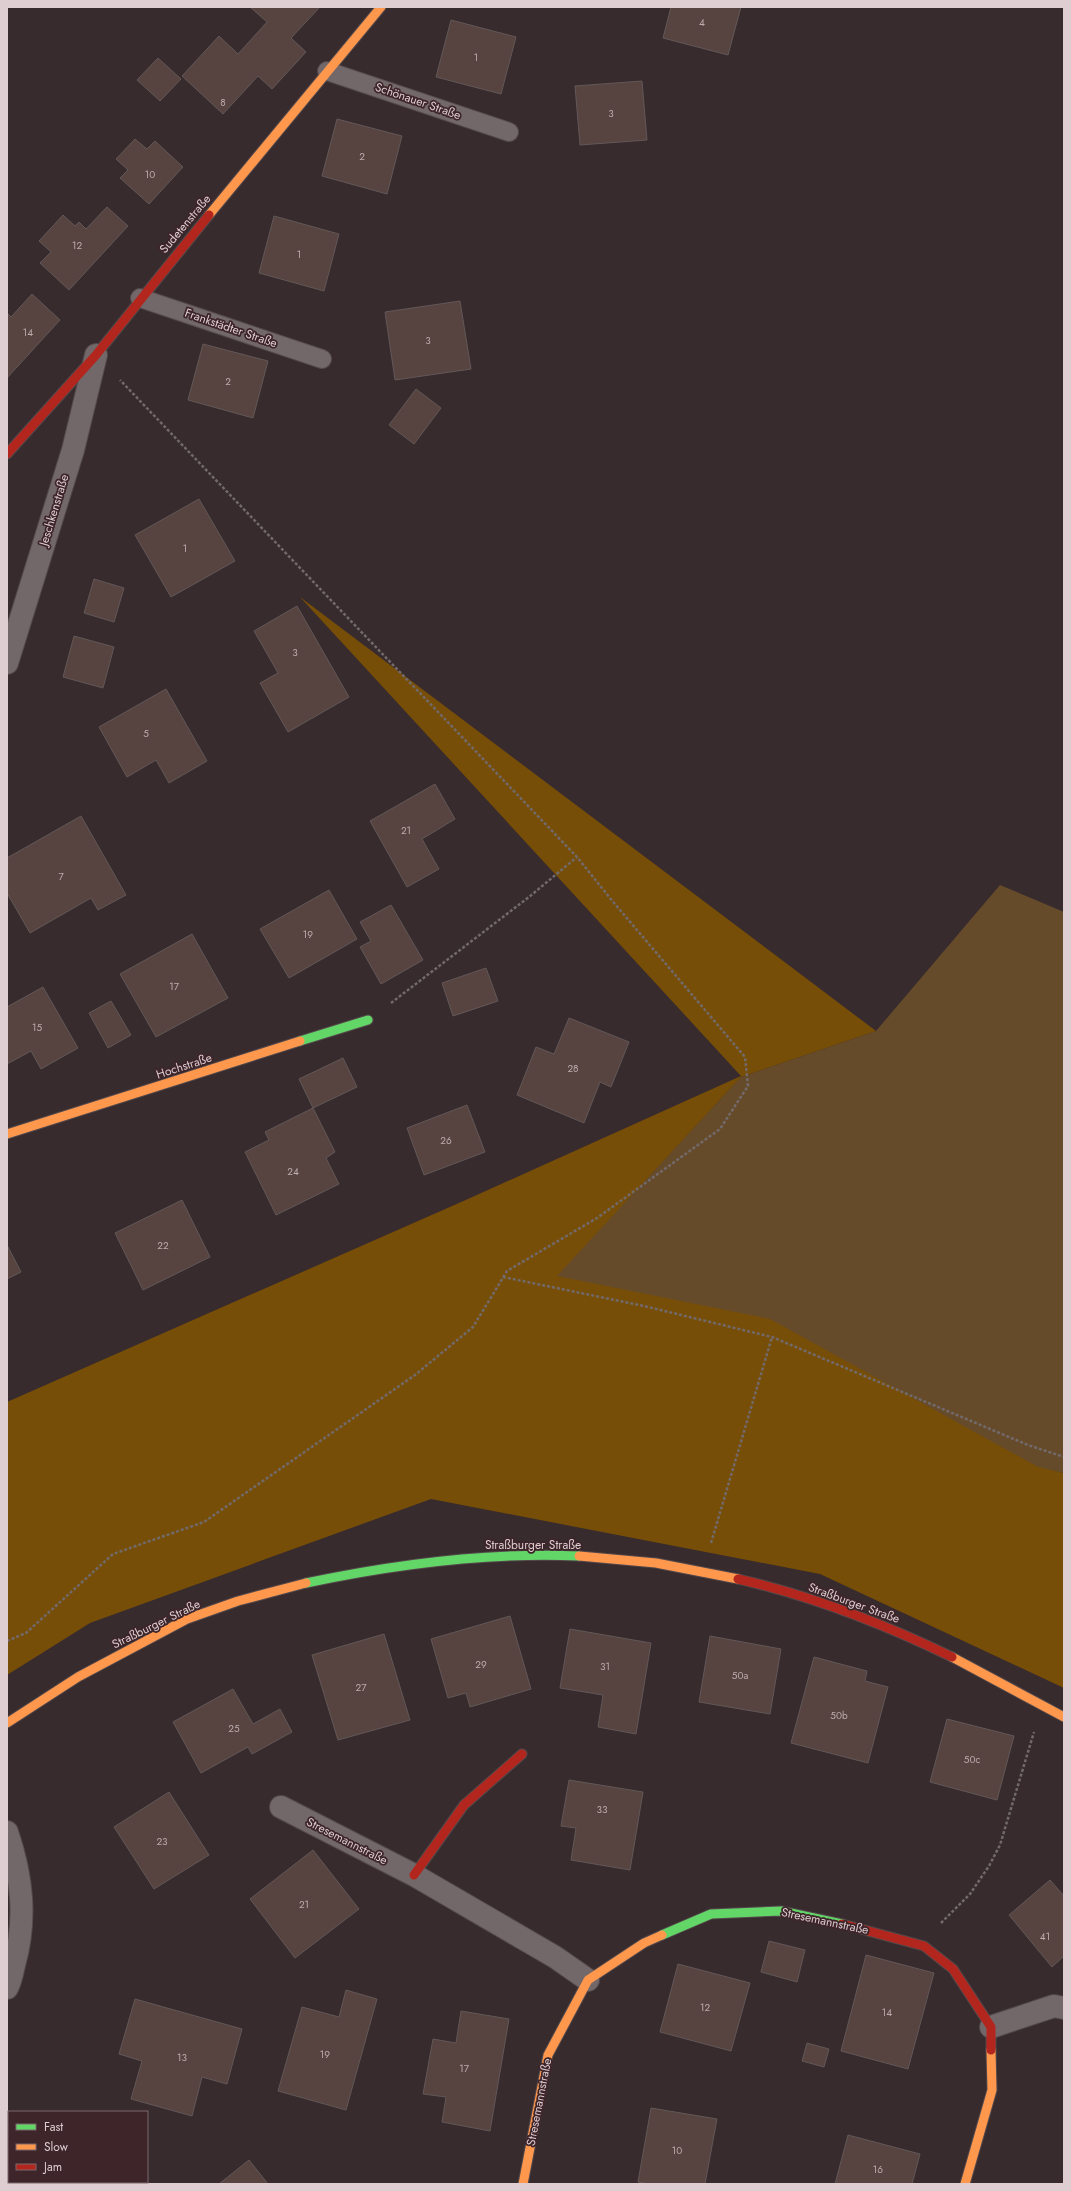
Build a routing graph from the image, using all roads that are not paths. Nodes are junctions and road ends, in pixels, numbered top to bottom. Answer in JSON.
{"nodes":[{"id":1,"x":381,"y":7,"type":"edge"},
{"id":2,"x":327,"y":70,"type":"junction"},
{"id":3,"x":509,"y":132,"type":"dead end"},
{"id":4,"x":140,"y":298,"type":"junction"},
{"id":5,"x":96,"y":355,"type":"junction"},
{"id":6,"x":322,"y":359,"type":"dead end"},
{"id":7,"x":7,"y":454,"type":"edge"},
{"id":8,"x":7,"y":663,"type":"edge"},
{"id":9,"x":368,"y":1020,"type":"road end"},
{"id":10,"x":7,"y":1134,"type":"edge"},
{"id":11,"x":1064,"y":1717,"type":"edge"},
{"id":12,"x":7,"y":1723,"type":"edge"},
{"id":13,"x":522,"y":1754,"type":"dead end"},
{"id":14,"x":281,"y":1807,"type":"dead end"},
{"id":15,"x":7,"y":1832,"type":"edge"},
{"id":16,"x":414,"y":1875,"type":"junction"},
{"id":17,"x":588,"y":1980,"type":"junction"},
{"id":18,"x":7,"y":1988,"type":"edge"},
{"id":19,"x":1064,"y":2008,"type":"edge"},
{"id":20,"x":991,"y":2027,"type":"junction"},
{"id":21,"x":523,"y":2184,"type":"edge"},
{"id":22,"x":965,"y":2184,"type":"edge"}],
"edges":[{"from":1,"to":2,"type":"street","name":"Sudetenstraße"},
{"from":2,"to":3,"type":"lane","name":"Schönauer Straße"},
{"from":2,"to":4,"type":"street","name":"Sudetenstraße"},
{"from":4,"to":5,"type":"street","name":"Sudetenstraße"},
{"from":4,"to":6,"type":"lane","name":"Frankstädter Straße"},
{"from":5,"to":7,"type":"street","name":"Sudetenstraße"},
{"from":5,"to":8,"type":"street","name":"Jeschkenstraße"},
{"from":9,"to":10,"type":"street","name":"Hochstraße"},
{"from":11,"to":12,"type":"street","name":"Straßburger Straße"},
{"from":13,"to":16,"type":"street"},
{"from":14,"to":16,"type":"street","name":"Stresemannstraße"},
{"from":15,"to":18,"type":"street"},
{"from":16,"to":17,"type":"street","name":"Stresemannstraße"},
{"from":17,"to":20,"type":"street","name":"Stresemannstraße"},
{"from":17,"to":21,"type":"street","name":"Stresemannstraße"},
{"from":19,"to":20,"type":"street"},
{"from":20,"to":22,"type":"street"}]}
